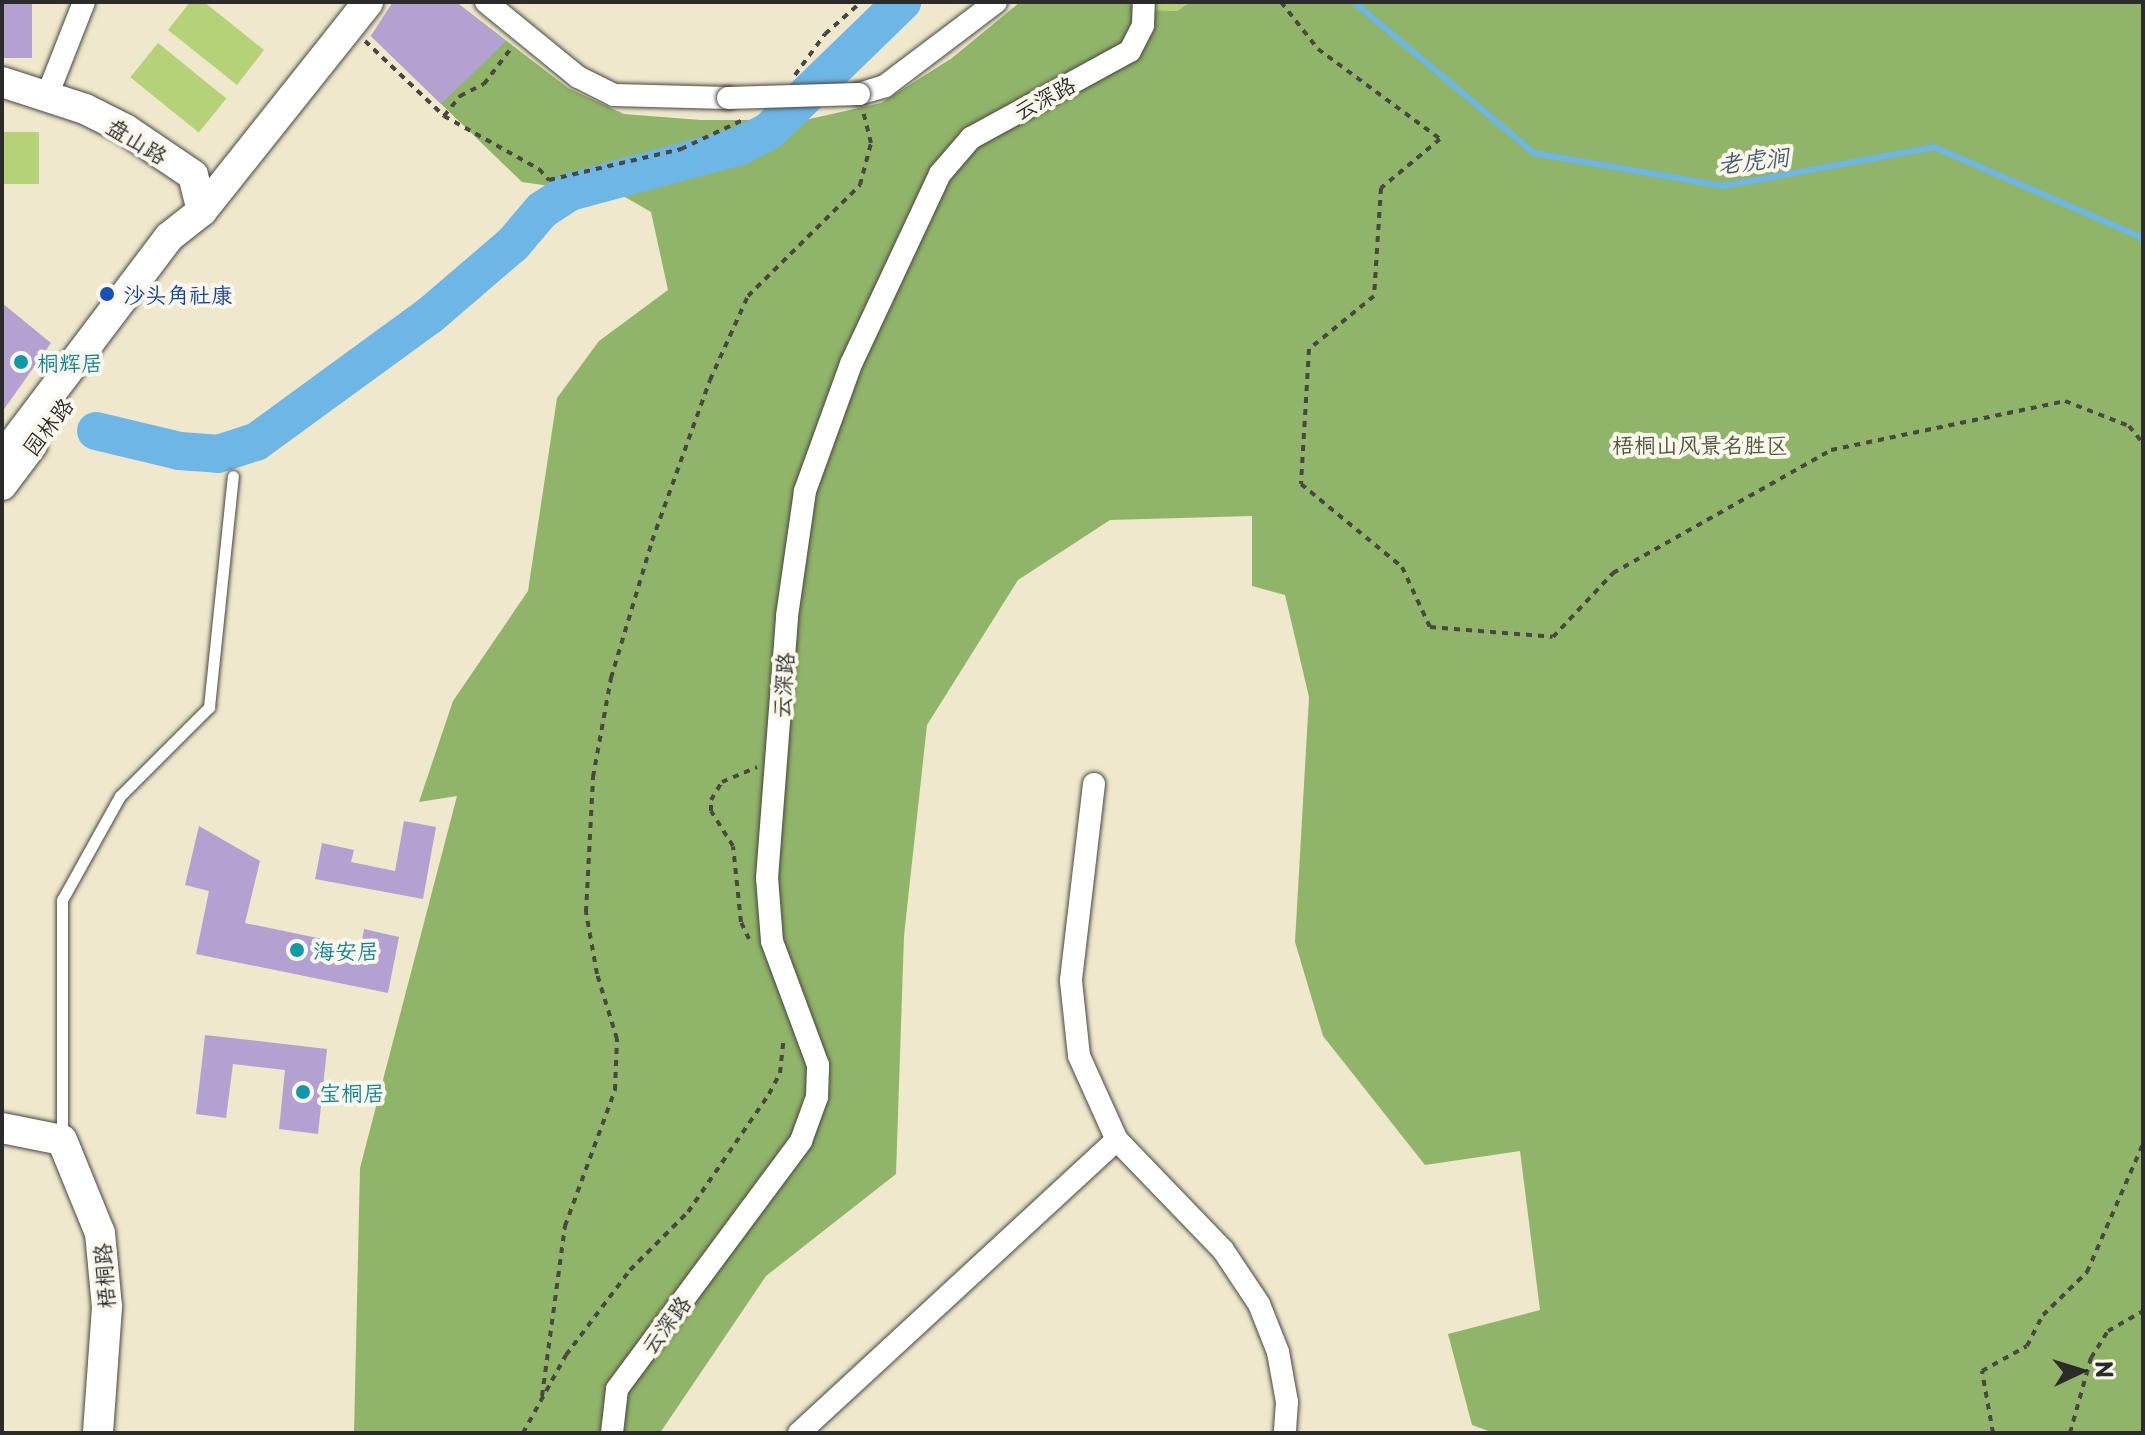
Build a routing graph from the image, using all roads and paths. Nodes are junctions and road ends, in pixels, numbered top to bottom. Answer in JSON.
{"nodes":[{"id":1,"x":84,"y":2,"type":"edge"},
{"id":2,"x":368,"y":2,"type":"edge"},
{"id":3,"x":486,"y":2,"type":"edge"},
{"id":4,"x":996,"y":2,"type":"edge"},
{"id":5,"x":1144,"y":2,"type":"edge"},
{"id":6,"x":1151,"y":2,"type":"edge"},
{"id":7,"x":1281,"y":2,"type":"edge"},
{"id":8,"x":523,"y":32,"type":"junction"},
{"id":9,"x":2,"y":82,"type":"edge"},
{"id":10,"x":859,"y":94,"type":"junction"},
{"id":11,"x":47,"y":96,"type":"junction"},
{"id":12,"x":2,"y":99,"type":"edge"},
{"id":13,"x":444,"y":116,"type":"dead end"},
{"id":14,"x":202,"y":211,"type":"junction"},
{"id":15,"x":2143,"y":443,"type":"edge"},
{"id":16,"x":2,"y":458,"type":"edge"},
{"id":17,"x":233,"y":476,"type":"dead end"},
{"id":18,"x":2,"y":485,"type":"edge"},
{"id":19,"x":776,"y":759,"type":"junction"},
{"id":20,"x":1094,"y":784,"type":"dead end"},
{"id":21,"x":752,"y":945,"type":"dead end"},
{"id":22,"x":782,"y":1026,"type":"dead end"},
{"id":23,"x":2,"y":1128,"type":"edge"},
{"id":24,"x":62,"y":1140,"type":"junction"},
{"id":25,"x":1117,"y":1140,"type":"junction"},
{"id":26,"x":2143,"y":1144,"type":"edge"},
{"id":27,"x":2143,"y":1311,"type":"edge"},
{"id":28,"x":542,"y":1396,"type":"junction"},
{"id":29,"x":98,"y":1433,"type":"edge"},
{"id":30,"x":523,"y":1433,"type":"edge"},
{"id":31,"x":612,"y":1433,"type":"edge"},
{"id":32,"x":799,"y":1433,"type":"edge"},
{"id":33,"x":1285,"y":1433,"type":"edge"},
{"id":34,"x":1993,"y":1433,"type":"edge"},
{"id":35,"x":2070,"y":1433,"type":"edge"}],
"edges":[{"from":1,"to":11,"type":"street"},
{"from":2,"to":14,"type":"main road","name":"园林路"},
{"from":3,"to":8,"type":"street"},
{"from":4,"to":10,"type":"street"},
{"from":5,"to":6,"type":"lane"},
{"from":5,"to":19,"type":"street","name":"云深路"},
{"from":7,"to":15,"type":"path"},
{"from":8,"to":10,"type":"street","bridge":true},
{"from":8,"to":13,"type":"path"},
{"from":9,"to":11,"type":"main road","name":"盘山路"},
{"from":10,"to":28,"type":"path"},
{"from":11,"to":12,"type":"main road","name":"盘山路"},
{"from":11,"to":14,"type":"main road","name":"盘山路"},
{"from":14,"to":16,"type":"main road","name":"园林路"},
{"from":14,"to":18,"type":"main road","name":"园林路"},
{"from":17,"to":24,"type":"lane"},
{"from":19,"to":21,"type":"path"},
{"from":19,"to":31,"type":"street","name":"云深路"},
{"from":20,"to":25,"type":"street"},
{"from":22,"to":28,"type":"path"},
{"from":23,"to":24,"type":"main road"},
{"from":24,"to":29,"type":"main road","name":"梧桐路"},
{"from":25,"to":32,"type":"street"},
{"from":25,"to":33,"type":"street"},
{"from":26,"to":34,"type":"path"},
{"from":27,"to":35,"type":"path"},
{"from":28,"to":30,"type":"path"}]}
